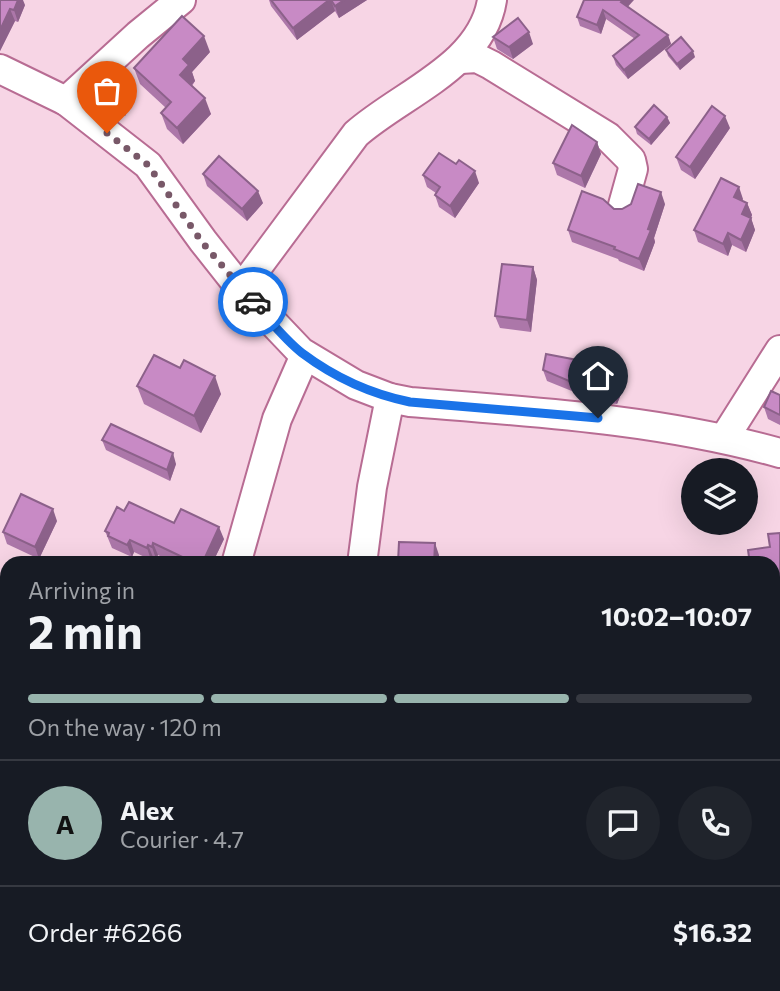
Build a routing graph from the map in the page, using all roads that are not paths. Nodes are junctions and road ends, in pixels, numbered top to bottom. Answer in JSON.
{"nodes":[{"id":1,"x":181,"y":0,"type":"edge"},
{"id":2,"x":492,"y":0,"type":"edge"},
{"id":3,"x":461,"y":59,"type":"junction"},
{"id":4,"x":0,"y":69,"type":"edge"},
{"id":5,"x":66,"y":101,"type":"junction"},
{"id":6,"x":623,"y":205,"type":"edge"},
{"id":7,"x":241,"y":289,"type":"junction"},
{"id":8,"x":780,"y":350,"type":"edge"},
{"id":9,"x":305,"y":355,"type":"junction"},
{"id":10,"x":390,"y":398,"type":"junction"},
{"id":11,"x":725,"y":437,"type":"junction"},
{"id":12,"x":780,"y":453,"type":"edge"},
{"id":13,"x":238,"y":556,"type":"edge"},
{"id":14,"x":363,"y":556,"type":"edge"}],
"edges":[{"from":1,"to":5,"type":"street"},
{"from":2,"to":3,"type":"street"},
{"from":3,"to":6,"type":"street"},
{"from":3,"to":7,"type":"street"},
{"from":4,"to":5,"type":"street"},
{"from":5,"to":7,"type":"street"},
{"from":7,"to":9,"type":"street"},
{"from":8,"to":11,"type":"street"},
{"from":9,"to":10,"type":"street"},
{"from":9,"to":13,"type":"street"},
{"from":10,"to":11,"type":"street"},
{"from":10,"to":14,"type":"street"},
{"from":11,"to":12,"type":"street"}]}
